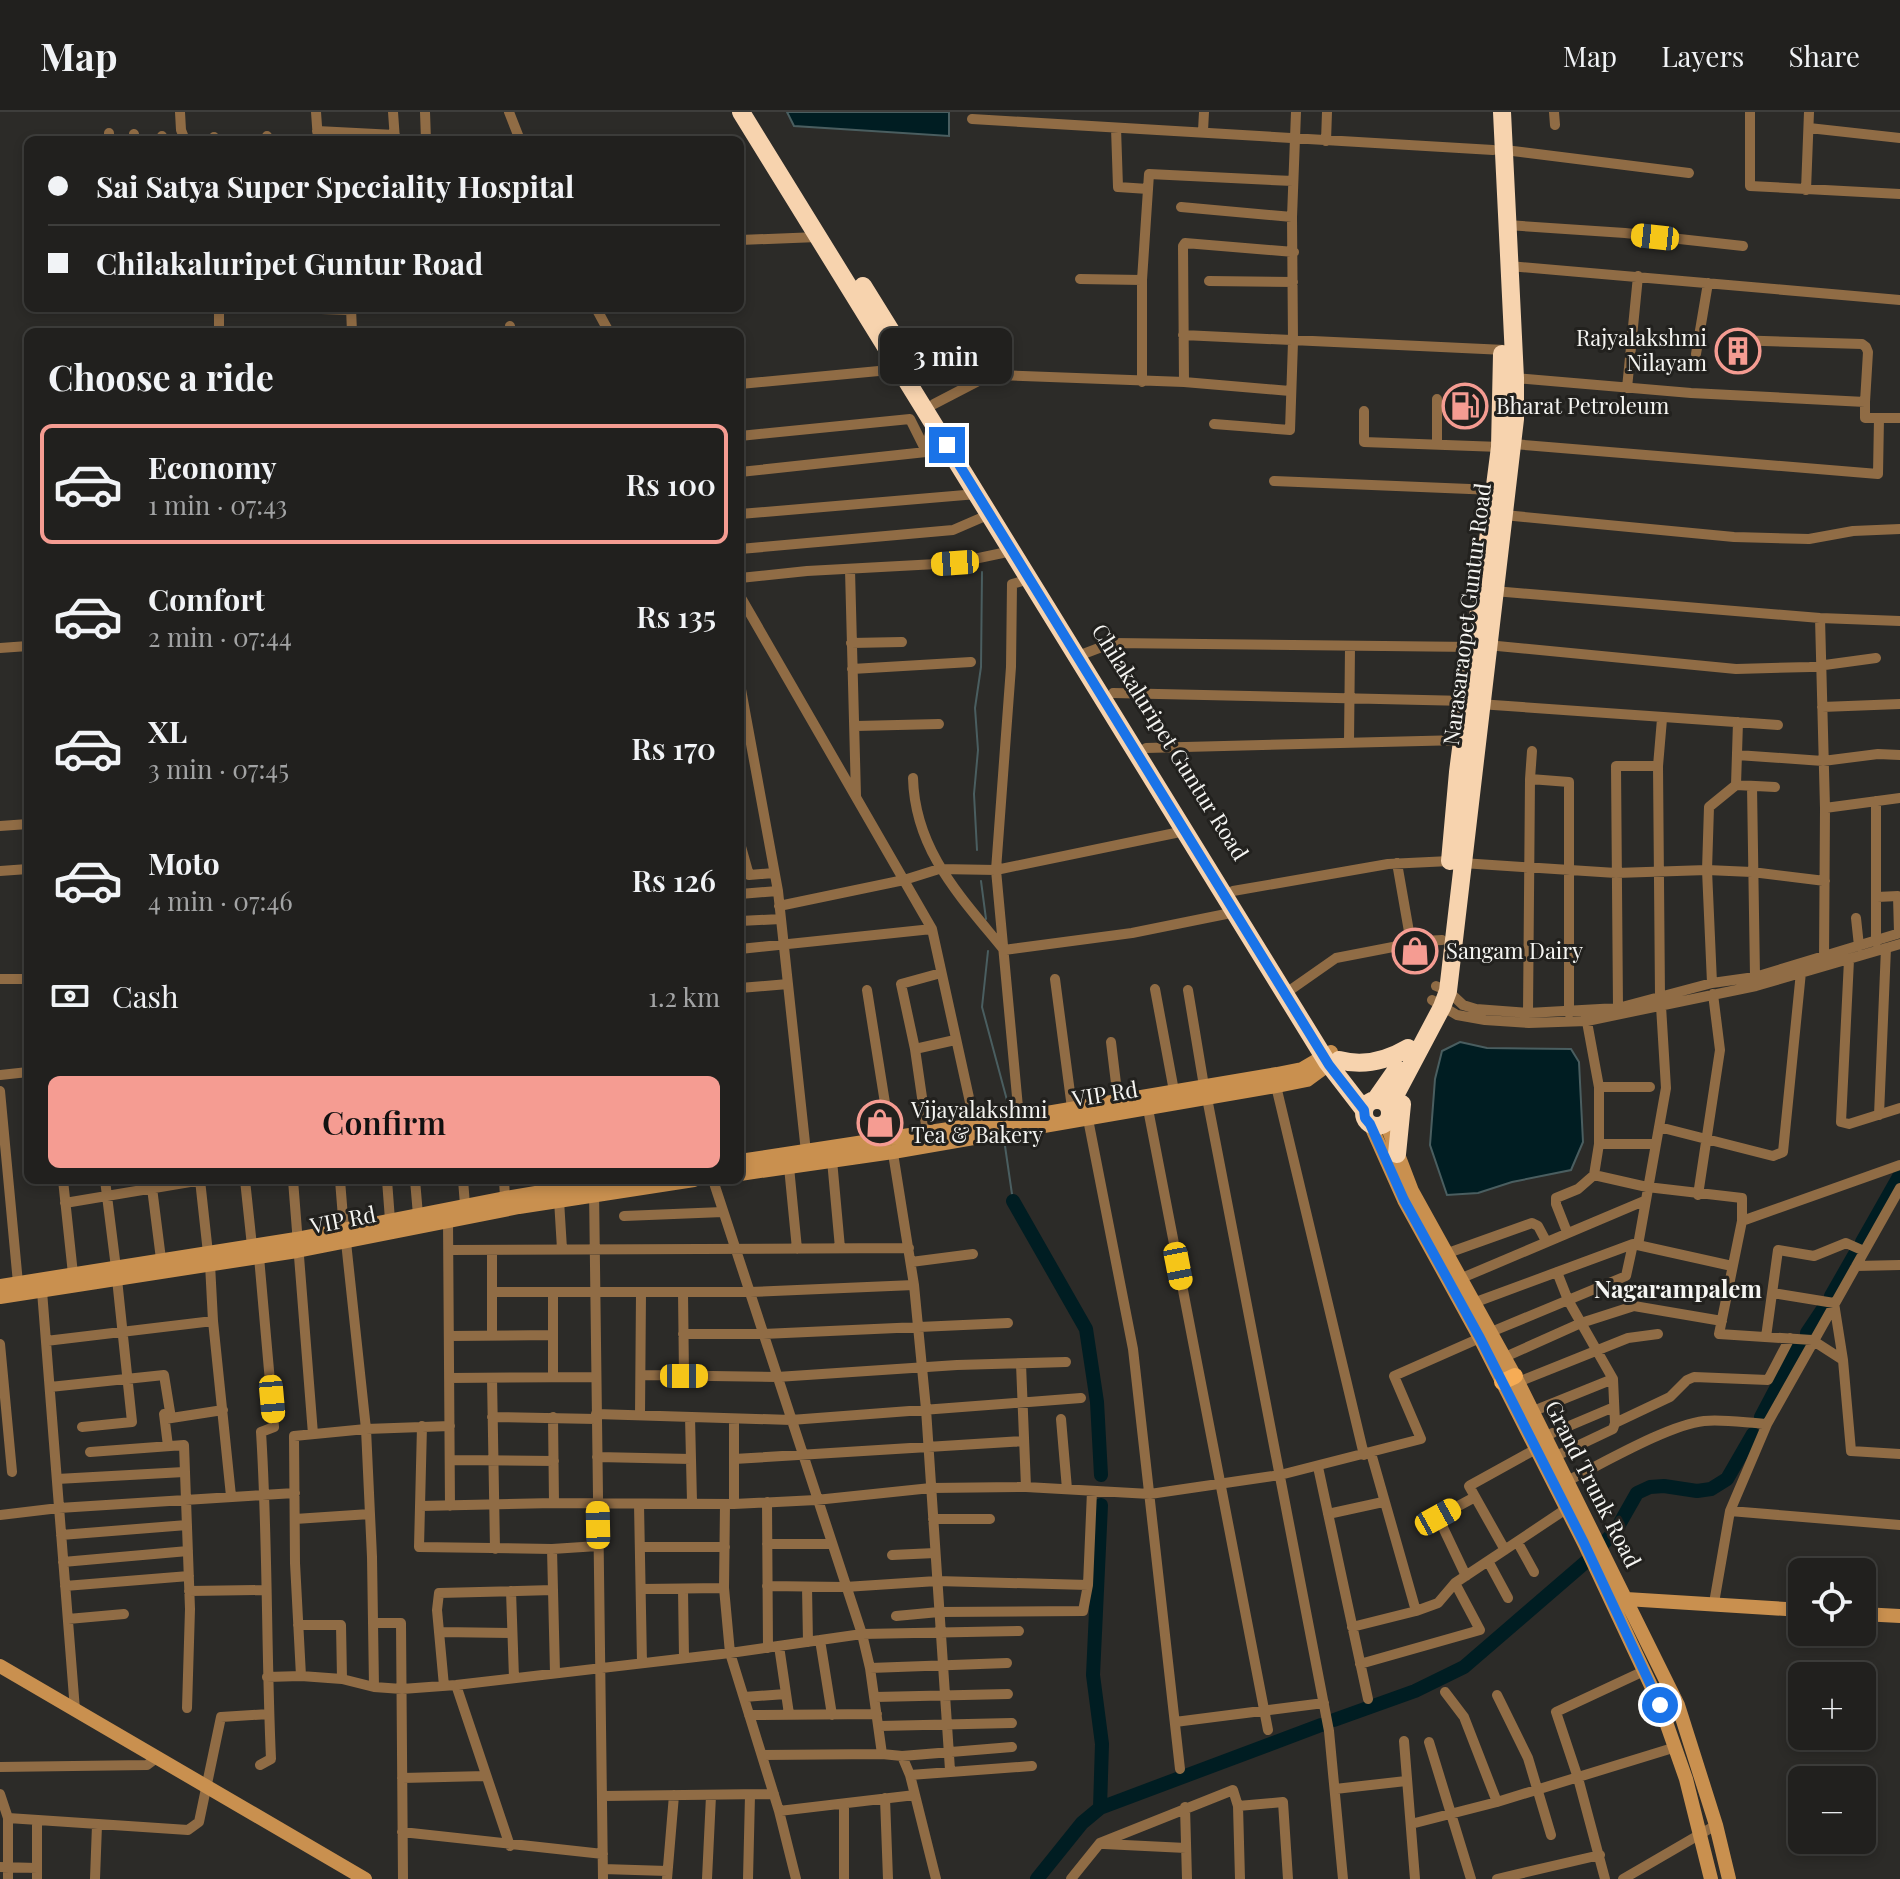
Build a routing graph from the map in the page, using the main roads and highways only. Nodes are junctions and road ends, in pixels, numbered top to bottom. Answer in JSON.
{"nodes":[{"id":1,"x":741,"y":112,"type":"edge"},
{"id":2,"x":753,"y":112,"type":"edge"},
{"id":3,"x":1492,"y":112,"type":"edge"},
{"id":4,"x":1502,"y":112,"type":"edge"},
{"id":5,"x":1499,"y":150,"type":"junction"},
{"id":6,"x":1508,"y":350,"type":"junction"},
{"id":7,"x":933,"y":412,"type":"junction"},
{"id":8,"x":1506,"y":445,"type":"junction"},
{"id":9,"x":1480,"y":646,"type":"junction"},
{"id":10,"x":1082,"y":654,"type":"junction"},
{"id":11,"x":1473,"y":703,"type":"junction"},
{"id":12,"x":1456,"y":862,"type":"junction"},
{"id":13,"x":1290,"y":990,"type":"junction"},
{"id":14,"x":1440,"y":996,"type":"junction"},
{"id":15,"x":1408,"y":1048,"type":"junction"},
{"id":16,"x":1333,"y":1058,"type":"junction"},
{"id":17,"x":1406,"y":1073,"type":"junction"},
{"id":18,"x":1376,"y":1111,"type":"junction"},
{"id":19,"x":1397,"y":1154,"type":"road end"}],
"edges":[{"from":1,"to":7,"type":"highway"},
{"from":2,"to":7,"type":"highway"},
{"from":3,"to":5,"type":"highway","name":"Narasaraopet Guntur Road"},
{"from":4,"to":5,"type":"highway","name":"Narasaraopet Guntur Road"},
{"from":5,"to":6,"type":"highway","name":"Narasaraopet Guntur Road"},
{"from":5,"to":6,"type":"highway","name":"Narasaraopet Guntur Road"},
{"from":6,"to":8,"type":"highway","name":"Narasaraopet Guntur Road"},
{"from":6,"to":8,"type":"highway","name":"Narasaraopet Guntur Road"},
{"from":7,"to":10,"type":"highway","name":"Chilakaluripet Guntur Road"},
{"from":7,"to":10,"type":"highway","name":"Chilakaluripet Guntur Road"},
{"from":8,"to":9,"type":"highway","name":"Narasaraopet Guntur Road"},
{"from":8,"to":9,"type":"highway","name":"Narasaraopet Guntur Road"},
{"from":9,"to":11,"type":"highway","name":"Narasaraopet Guntur Road"},
{"from":10,"to":13,"type":"highway","name":"Chilakaluripet Guntur Road"},
{"from":10,"to":13,"type":"highway","name":"Chilakaluripet Guntur Road"},
{"from":11,"to":12,"type":"highway","name":"Narasaraopet Guntur Road"},
{"from":11,"to":12,"type":"highway","name":"Narasaraopet Guntur Road"},
{"from":12,"to":14,"type":"highway","name":"Narasaraopet Guntur Road"},
{"from":12,"to":14,"type":"highway","name":"Narasaraopet Guntur Road"},
{"from":13,"to":16,"type":"highway","name":"Chilakaluripet Guntur Road"},
{"from":14,"to":15,"type":"highway","name":"Narasaraopet Guntur Road"},
{"from":14,"to":17,"type":"highway","name":"Narasaraopet Guntur Road"},
{"from":15,"to":16,"type":"highway"},
{"from":15,"to":18,"type":"highway","name":"Narasaraopet Guntur Road"},
{"from":16,"to":18,"type":"highway","name":"Chilakaluripet Guntur Road"},
{"from":17,"to":18,"type":"highway","name":"Narasaraopet Guntur Road"},
{"from":17,"to":19,"type":"highway"}]}
